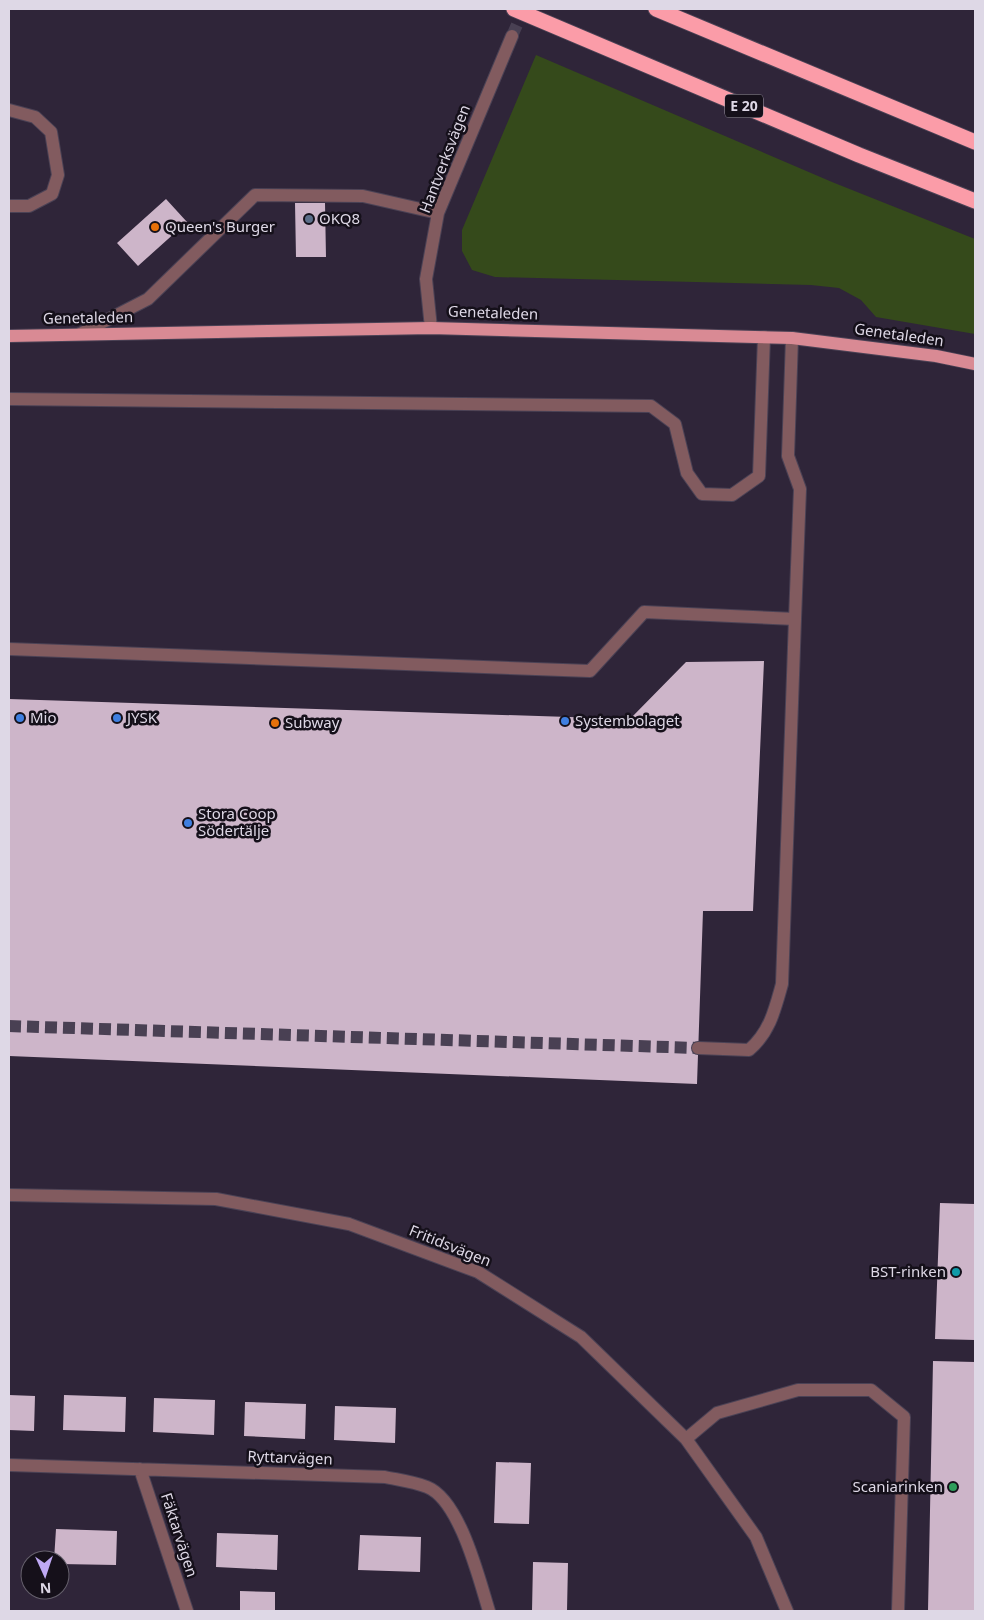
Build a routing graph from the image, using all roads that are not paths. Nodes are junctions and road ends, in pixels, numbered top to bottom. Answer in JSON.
{"nodes":[{"id":1,"x":514,"y":9,"type":"edge"},
{"id":2,"x":656,"y":9,"type":"edge"},
{"id":3,"x":512,"y":36,"type":"tunnel mouth"},
{"id":4,"x":9,"y":110,"type":"edge"},
{"id":5,"x":975,"y":142,"type":"edge"},
{"id":6,"x":975,"y":201,"type":"edge"},
{"id":7,"x":9,"y":206,"type":"edge"},
{"id":8,"x":438,"y":213,"type":"junction"},
{"id":9,"x":431,"y":328,"type":"junction"},
{"id":10,"x":80,"y":334,"type":"junction"},
{"id":11,"x":9,"y":336,"type":"edge"},
{"id":12,"x":764,"y":337,"type":"junction"},
{"id":13,"x":792,"y":338,"type":"junction"},
{"id":14,"x":975,"y":364,"type":"edge"},
{"id":15,"x":9,"y":399,"type":"edge"},
{"id":16,"x":795,"y":620,"type":"junction"},
{"id":17,"x":9,"y":650,"type":"edge"},
{"id":18,"x":698,"y":1048,"type":"tunnel mouth"},
{"id":19,"x":9,"y":1195,"type":"edge"},
{"id":20,"x":686,"y":1439,"type":"junction"},
{"id":21,"x":9,"y":1465,"type":"edge"},
{"id":22,"x":140,"y":1469,"type":"junction"},
{"id":23,"x":188,"y":1611,"type":"edge"},
{"id":24,"x":489,"y":1611,"type":"edge"},
{"id":25,"x":787,"y":1611,"type":"edge"},
{"id":26,"x":898,"y":1611,"type":"edge"}],
"edges":[{"from":1,"to":6,"type":"highway","number":"E 20"},
{"from":2,"to":5,"type":"highway"},
{"from":3,"to":8,"type":"street","name":"Hantverksvägen"},
{"from":4,"to":7,"type":"street"},
{"from":8,"to":9,"type":"street","name":"Hantverksvägen"},
{"from":8,"to":10,"type":"street"},
{"from":9,"to":10,"type":"main road","name":"Genetaleden"},
{"from":9,"to":12,"type":"main road","name":"Genetaleden"},
{"from":10,"to":11,"type":"main road","name":"Genetaleden"},
{"from":12,"to":13,"type":"main road","name":"Genetaleden"},
{"from":12,"to":15,"type":"street"},
{"from":13,"to":14,"type":"main road","name":"Genetaleden"},
{"from":13,"to":16,"type":"street"},
{"from":16,"to":17,"type":"street"},
{"from":16,"to":18,"type":"street"},
{"from":19,"to":20,"type":"street","name":"Fritidsvägen"},
{"from":20,"to":25,"type":"street","name":"Fritidsvägen"},
{"from":20,"to":26,"type":"street"},
{"from":21,"to":22,"type":"street","name":"Ryttarvägen"},
{"from":22,"to":23,"type":"street","name":"Fäktarvägen"},
{"from":22,"to":24,"type":"street","name":"Ryttarvägen"}]}
